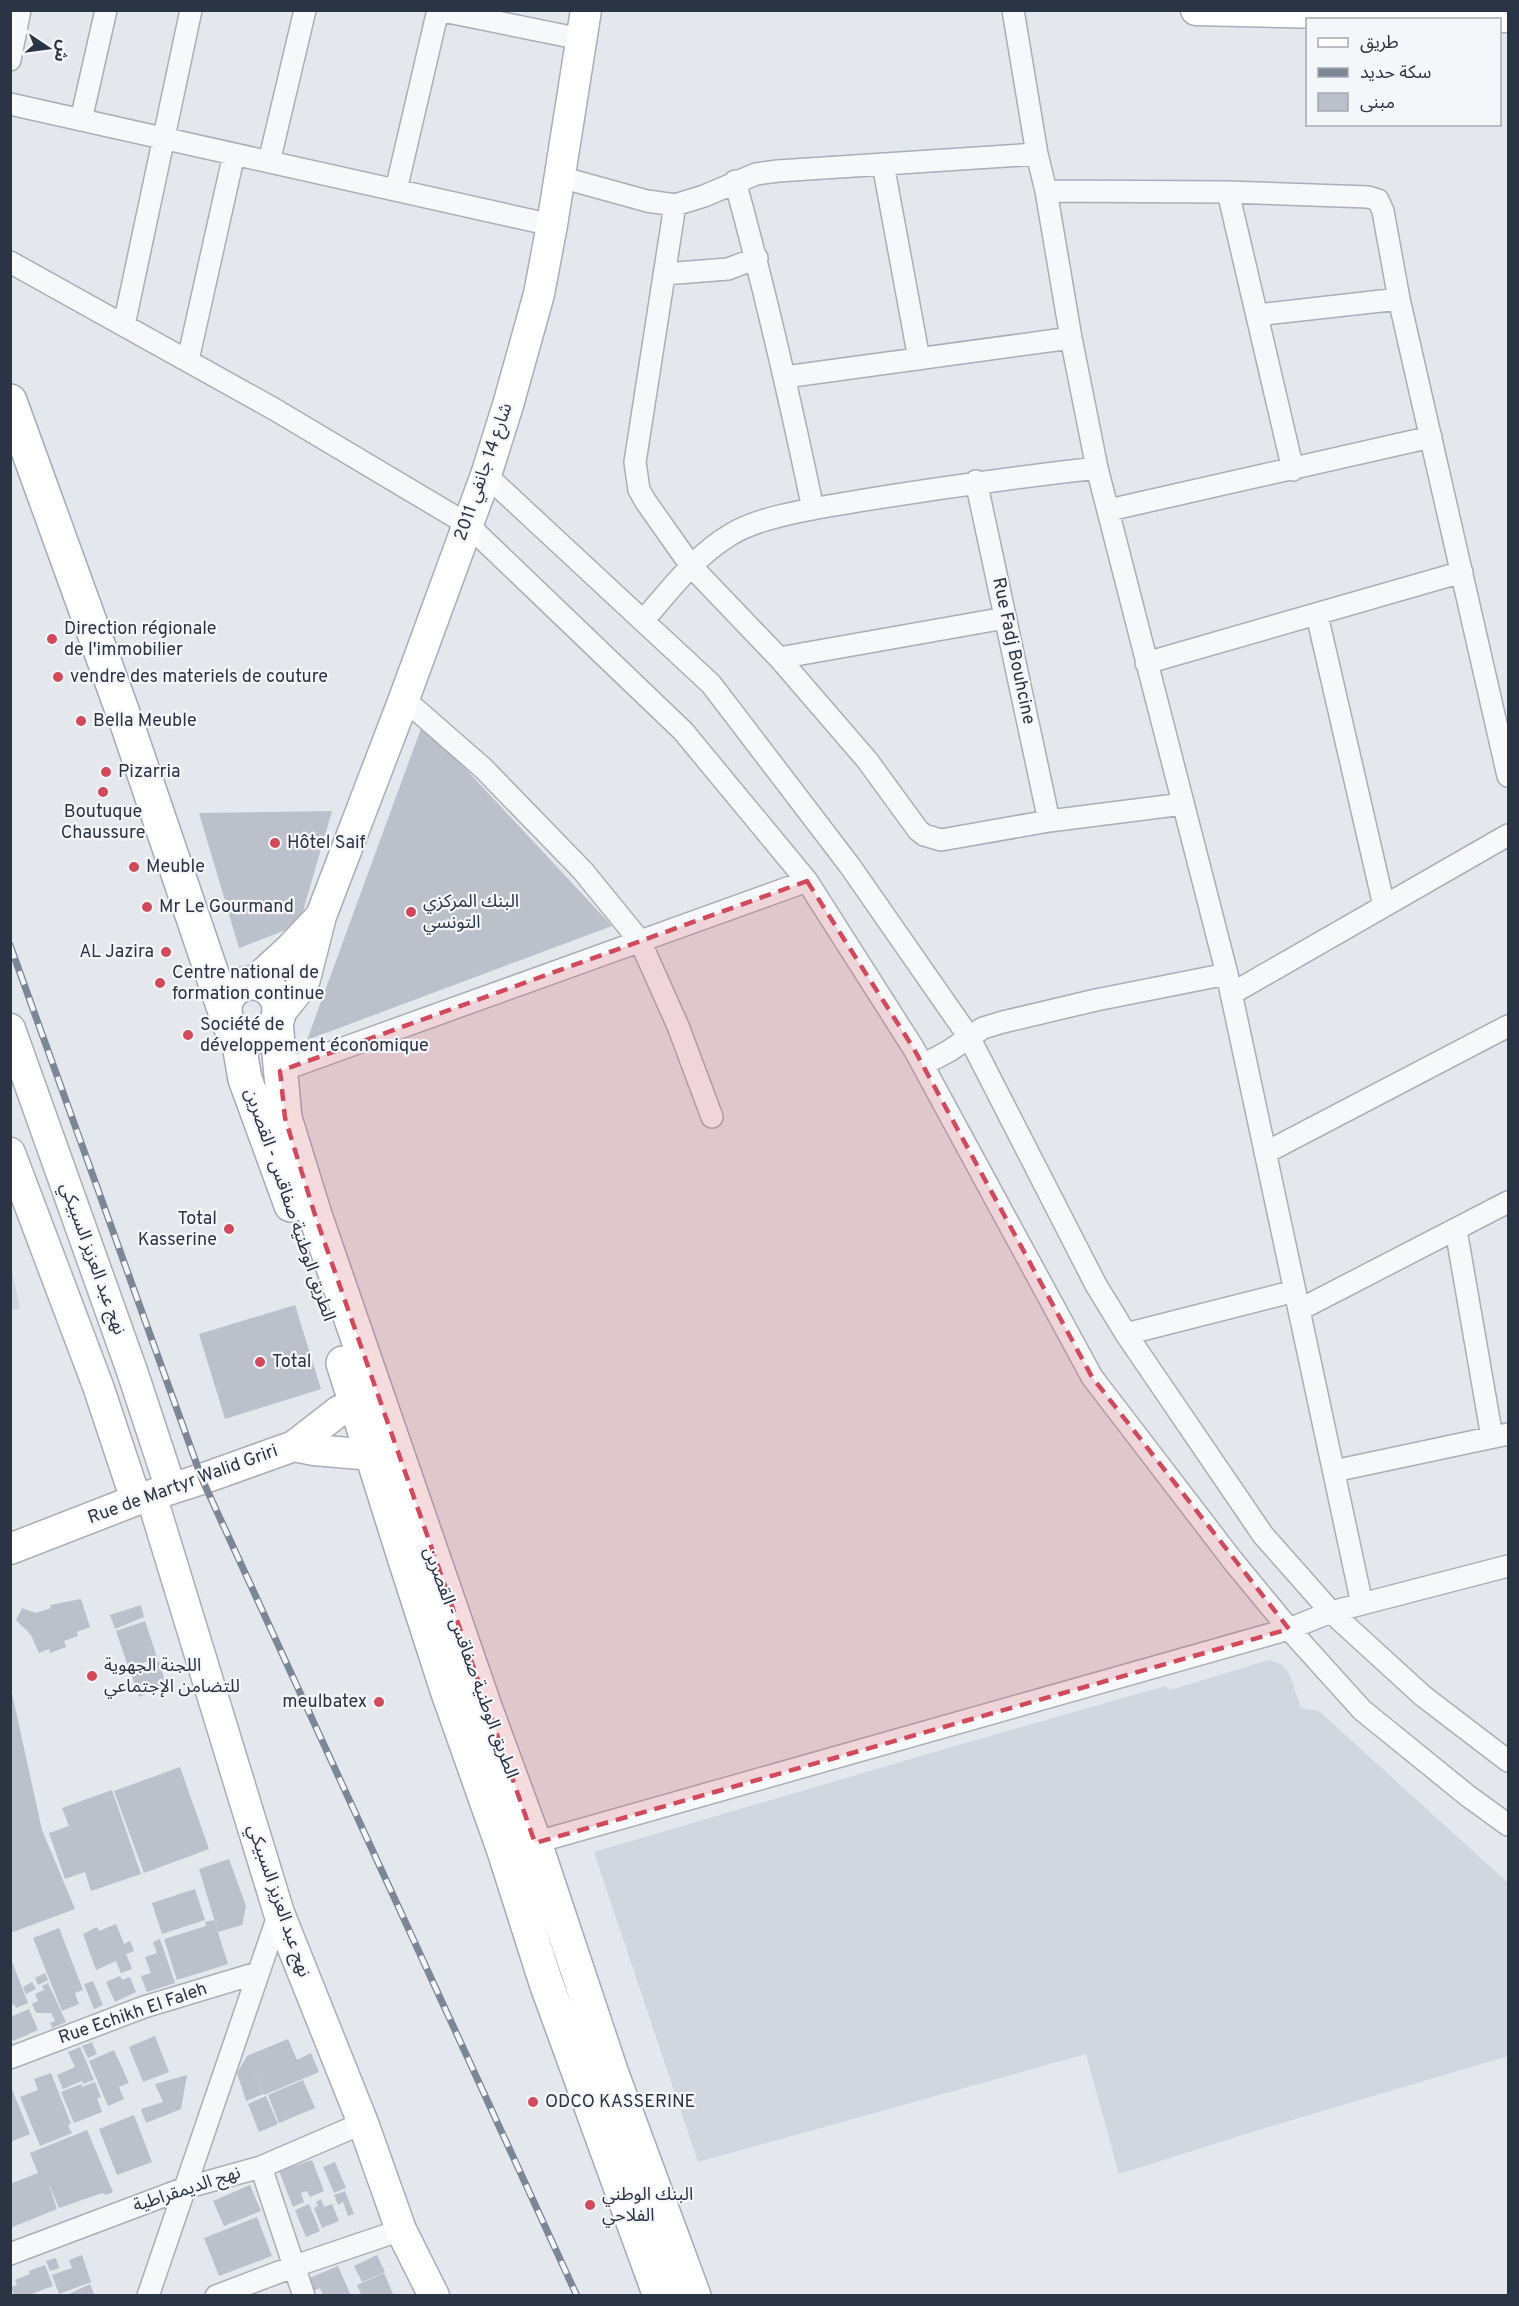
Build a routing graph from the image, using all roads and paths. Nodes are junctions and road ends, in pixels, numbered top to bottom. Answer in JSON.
{"nodes":[{"id":1,"x":20,"y":10,"type":"edge"},
{"id":2,"x":106,"y":10,"type":"edge"},
{"id":3,"x":191,"y":10,"type":"edge"},
{"id":4,"x":305,"y":10,"type":"edge"},
{"id":5,"x":438,"y":10,"type":"edge"},
{"id":6,"x":586,"y":10,"type":"edge"},
{"id":7,"x":1013,"y":10,"type":"edge"},
{"id":8,"x":1196,"y":10,"type":"edge"},
{"id":9,"x":1509,"y":17,"type":"edge"},
{"id":10,"x":581,"y":39,"type":"junction"},
{"id":11,"x":10,"y":60,"type":"edge"},
{"id":12,"x":10,"y":104,"type":"edge"},
{"id":13,"x":81,"y":120,"type":"junction"},
{"id":14,"x":164,"y":138,"type":"junction"},
{"id":15,"x":234,"y":154,"type":"junction"},
{"id":16,"x":1037,"y":154,"type":"junction"},
{"id":17,"x":269,"y":162,"type":"junction"},
{"id":18,"x":883,"y":164,"type":"junction"},
{"id":19,"x":560,"y":177,"type":"junction"},
{"id":20,"x":735,"y":181,"type":"junction"},
{"id":21,"x":396,"y":190,"type":"junction"},
{"id":22,"x":1046,"y":191,"type":"junction"},
{"id":23,"x":1228,"y":192,"type":"junction"},
{"id":24,"x":675,"y":205,"type":"junction"},
{"id":25,"x":552,"y":225,"type":"junction"},
{"id":26,"x":757,"y":258,"type":"junction"},
{"id":27,"x":10,"y":262,"type":"edge"},
{"id":28,"x":664,"y":274,"type":"junction"},
{"id":29,"x":1399,"y":299,"type":"junction"},
{"id":30,"x":1257,"y":315,"type":"junction"},
{"id":31,"x":124,"y":325,"type":"junction"},
{"id":32,"x":1071,"y":338,"type":"junction"},
{"id":33,"x":919,"y":359,"type":"junction"},
{"id":34,"x":188,"y":360,"type":"junction"},
{"id":35,"x":785,"y":377,"type":"junction"},
{"id":36,"x":10,"y":401,"type":"edge"},
{"id":37,"x":1431,"y":437,"type":"junction"},
{"id":38,"x":1097,"y":468,"type":"junction"},
{"id":39,"x":1293,"y":470,"type":"junction"},
{"id":40,"x":486,"y":475,"type":"junction"},
{"id":41,"x":976,"y":481,"type":"junction"},
{"id":42,"x":813,"y":509,"type":"junction"},
{"id":43,"x":1109,"y":510,"type":"junction"},
{"id":44,"x":467,"y":524,"type":"junction"},
{"id":45,"x":691,"y":566,"type":"junction"},
{"id":46,"x":1462,"y":572,"type":"junction"},
{"id":47,"x":1317,"y":615,"type":"junction"},
{"id":48,"x":1005,"y":618,"type":"junction"},
{"id":49,"x":643,"y":621,"type":"junction"},
{"id":50,"x":779,"y":658,"type":"junction"},
{"id":51,"x":1146,"y":663,"type":"junction"},
{"id":52,"x":404,"y":699,"type":"junction"},
{"id":53,"x":1509,"y":776,"type":"edge"},
{"id":54,"x":1183,"y":804,"type":"junction"},
{"id":55,"x":1049,"y":821,"type":"junction"},
{"id":56,"x":1509,"y":835,"type":"edge"},
{"id":57,"x":807,"y":881,"type":"junction"},
{"id":58,"x":1384,"y":906,"type":"junction"},
{"id":59,"x":321,"y":916,"type":"junction"},
{"id":60,"x":199,"y":932,"type":"junction"},
{"id":61,"x":640,"y":941,"type":"junction"},
{"id":62,"x":250,"y":982,"type":"junction"},
{"id":63,"x":1229,"y":984,"type":"junction"},
{"id":64,"x":278,"y":1018,"type":"junction"},
{"id":65,"x":230,"y":1021,"type":"junction"},
{"id":66,"x":1509,"y":1026,"type":"edge"},
{"id":67,"x":10,"y":1029,"type":"edge"},
{"id":68,"x":969,"y":1037,"type":"junction"},
{"id":69,"x":923,"y":1065,"type":"junction"},
{"id":70,"x":280,"y":1071,"type":"junction"},
{"id":71,"x":712,"y":1117,"type":"dead end"},
{"id":72,"x":10,"y":1153,"type":"edge"},
{"id":73,"x":1265,"y":1153,"type":"junction"},
{"id":74,"x":1509,"y":1203,"type":"edge"},
{"id":75,"x":1455,"y":1230,"type":"junction"},
{"id":76,"x":1297,"y":1301,"type":"junction"},
{"id":77,"x":1126,"y":1334,"type":"junction"},
{"id":78,"x":366,"y":1399,"type":"junction"},
{"id":79,"x":1500,"y":1436,"type":"edge"},
{"id":80,"x":294,"y":1446,"type":"junction"},
{"id":81,"x":384,"y":1451,"type":"junction"},
{"id":82,"x":1334,"y":1471,"type":"junction"},
{"id":83,"x":152,"y":1495,"type":"junction"},
{"id":84,"x":10,"y":1549,"type":"edge"},
{"id":85,"x":1509,"y":1566,"type":"edge"},
{"id":86,"x":1362,"y":1604,"type":"junction"},
{"id":87,"x":1331,"y":1612,"type":"junction"},
{"id":88,"x":1289,"y":1629,"type":"junction"},
{"id":89,"x":1509,"y":1761,"type":"edge"},
{"id":90,"x":1509,"y":1825,"type":"edge"},
{"id":91,"x":520,"y":1847,"type":"junction"},
{"id":92,"x":279,"y":1913,"type":"junction"},
{"id":93,"x":257,"y":1973,"type":"junction"},
{"id":94,"x":10,"y":2058,"type":"edge"},
{"id":95,"x":363,"y":2123,"type":"junction"},
{"id":96,"x":621,"y":2142,"type":"junction"},
{"id":97,"x":261,"y":2167,"type":"junction"},
{"id":98,"x":185,"y":2188,"type":"junction"},
{"id":99,"x":401,"y":2230,"type":"junction"},
{"id":100,"x":10,"y":2254,"type":"edge"},
{"id":101,"x":295,"y":2266,"type":"junction"},
{"id":102,"x":689,"y":2294,"type":"edge"},
{"id":103,"x":148,"y":2295,"type":"edge"},
{"id":104,"x":216,"y":2295,"type":"edge"},
{"id":105,"x":304,"y":2295,"type":"edge"},
{"id":106,"x":434,"y":2295,"type":"edge"},
{"id":107,"x":660,"y":2295,"type":"edge"}],
"edges":[{"from":1,"to":11,"type":"street"},
{"from":2,"to":13,"type":"street"},
{"from":3,"to":14,"type":"street"},
{"from":4,"to":17,"type":"street"},
{"from":5,"to":10,"type":"street"},
{"from":5,"to":21,"type":"street"},
{"from":6,"to":10,"type":"street","name":"شارع 14 جانفي 2011"},
{"from":7,"to":16,"type":"street"},
{"from":8,"to":9,"type":"street"},
{"from":10,"to":19,"type":"street","name":"شارع 14 جانفي 2011"},
{"from":12,"to":13,"type":"street"},
{"from":13,"to":14,"type":"street"},
{"from":14,"to":15,"type":"street"},
{"from":14,"to":31,"type":"street"},
{"from":15,"to":17,"type":"street"},
{"from":15,"to":34,"type":"street"},
{"from":16,"to":18,"type":"street"},
{"from":16,"to":22,"type":"street"},
{"from":17,"to":21,"type":"street"},
{"from":18,"to":20,"type":"street"},
{"from":18,"to":33,"type":"street"},
{"from":19,"to":24,"type":"street"},
{"from":19,"to":25,"type":"street","name":"شارع 14 جانفي 2011"},
{"from":20,"to":24,"type":"street"},
{"from":20,"to":26,"type":"street"},
{"from":21,"to":25,"type":"street"},
{"from":22,"to":23,"type":"street"},
{"from":22,"to":32,"type":"street"},
{"from":23,"to":29,"type":"street"},
{"from":23,"to":30,"type":"street"},
{"from":24,"to":28,"type":"street"},
{"from":25,"to":40,"type":"street","name":"شارع 14 جانفي 2011"},
{"from":26,"to":28,"type":"street"},
{"from":26,"to":35,"type":"street"},
{"from":27,"to":31,"type":"street"},
{"from":28,"to":45,"type":"street"},
{"from":29,"to":30,"type":"street"},
{"from":29,"to":37,"type":"street"},
{"from":30,"to":39,"type":"street"},
{"from":31,"to":34,"type":"street"},
{"from":32,"to":33,"type":"street"},
{"from":32,"to":38,"type":"street"},
{"from":33,"to":35,"type":"street"},
{"from":34,"to":44,"type":"street"},
{"from":35,"to":42,"type":"street"},
{"from":36,"to":60,"type":"main road","name":"الطريق الوطنية صفاقس - القصرين"},
{"from":37,"to":39,"type":"street"},
{"from":37,"to":46,"type":"street"},
{"from":38,"to":41,"type":"street"},
{"from":38,"to":43,"type":"street"},
{"from":39,"to":43,"type":"street"},
{"from":40,"to":44,"type":"street","name":"شارع 14 جانفي 2011"},
{"from":40,"to":49,"type":"street"},
{"from":41,"to":42,"type":"street"},
{"from":41,"to":48,"type":"street","name":"Rue Fadj Bouhcine"},
{"from":42,"to":45,"type":"street"},
{"from":43,"to":51,"type":"street"},
{"from":44,"to":52,"type":"street","name":"شارع 14 جانفي 2011"},
{"from":44,"to":57,"type":"street"},
{"from":45,"to":49,"type":"street"},
{"from":45,"to":50,"type":"street"},
{"from":46,"to":47,"type":"street"},
{"from":46,"to":53,"type":"street"},
{"from":47,"to":51,"type":"street"},
{"from":47,"to":58,"type":"street"},
{"from":48,"to":50,"type":"street"},
{"from":48,"to":55,"type":"street","name":"Rue Fadj Bouhcine"},
{"from":49,"to":68,"type":"street"},
{"from":50,"to":55,"type":"street"},
{"from":51,"to":54,"type":"street"},
{"from":52,"to":59,"type":"street","name":"شارع 14 جانفي 2011"},
{"from":52,"to":61,"type":"street"},
{"from":54,"to":55,"type":"street"},
{"from":54,"to":63,"type":"street"},
{"from":56,"to":58,"type":"street"},
{"from":57,"to":61,"type":"street"},
{"from":57,"to":69,"type":"street"},
{"from":58,"to":63,"type":"street"},
{"from":59,"to":62,"type":"street","name":"شارع 14 جانفي 2011"},
{"from":59,"to":64,"type":"street","name":"شارع 14 جانفي 2011"},
{"from":60,"to":62,"type":"main road","name":"الطريق الوطنية صفاقس - القصرين"},
{"from":60,"to":65,"type":"main road","name":"الطريق الوطنية صفاقس - القصرين"},
{"from":61,"to":70,"type":"street"},
{"from":61,"to":71,"type":"street"},
{"from":62,"to":64,"type":"main road"},
{"from":62,"to":65,"type":"main road"},
{"from":63,"to":68,"type":"street"},
{"from":63,"to":73,"type":"street"},
{"from":64,"to":65,"type":"main road"},
{"from":64,"to":70,"type":"main road","name":"الطريق الوطنية صفاقس - القصرين"},
{"from":65,"to":78,"type":"main road","name":"الطريق الوطنية صفاقس - القصرين"},
{"from":66,"to":73,"type":"street"},
{"from":67,"to":83,"type":"street","name":"نهج عبد العزيز السبيكي"},
{"from":68,"to":69,"type":"street"},
{"from":68,"to":77,"type":"street"},
{"from":69,"to":88,"type":"street"},
{"from":70,"to":78,"type":"main road","name":"الطريق الوطنية صفاقس - القصرين"},
{"from":72,"to":83,"type":"street","name":"نهج عبد العزيز السبيكي"},
{"from":73,"to":76,"type":"street"},
{"from":74,"to":75,"type":"street"},
{"from":75,"to":76,"type":"street"},
{"from":75,"to":79,"type":"street"},
{"from":76,"to":77,"type":"street"},
{"from":76,"to":82,"type":"street"},
{"from":77,"to":87,"type":"street"},
{"from":78,"to":80,"type":"street"},
{"from":78,"to":81,"type":"main road","name":"الطريق الوطنية صفاقس - القصرين"},
{"from":79,"to":82,"type":"street"},
{"from":80,"to":81,"type":"street","name":"Rue de Martyr Walid Griri"},
{"from":80,"to":83,"type":"street","name":"Rue de Martyr Walid Griri"},
{"from":81,"to":91,"type":"main road","name":"الطريق الوطنية صفاقس - القصرين"},
{"from":82,"to":86,"type":"street"},
{"from":83,"to":84,"type":"street","name":"Rue de Martyr Walid Griri"},
{"from":83,"to":92,"type":"street","name":"نهج عبد العزيز السبيكي"},
{"from":85,"to":86,"type":"street"},
{"from":86,"to":87,"type":"street"},
{"from":87,"to":88,"type":"street"},
{"from":87,"to":89,"type":"street"},
{"from":88,"to":90,"type":"street"},
{"from":88,"to":91,"type":"street"},
{"from":91,"to":96,"type":"main road","name":"الطريق الوطنية صفاقس - القصرين"},
{"from":92,"to":93,"type":"street"},
{"from":92,"to":95,"type":"street","name":"نهج عبد العزيز السبيكي"},
{"from":93,"to":94,"type":"street","name":"Rue Echikh El Faleh"},
{"from":93,"to":98,"type":"street"},
{"from":95,"to":97,"type":"street","name":"نهج الديمقراطية"},
{"from":95,"to":99,"type":"street","name":"نهج عبد العزيز السبيكي"},
{"from":96,"to":102,"type":"main road","name":"الطريق الوطنية صفاقس - القصرين"},
{"from":96,"to":107,"type":"main road","name":"الطريق الوطنية صفاقس - القصرين"},
{"from":97,"to":98,"type":"street","name":"نهج الديمقراطية"},
{"from":97,"to":101,"type":"street"},
{"from":98,"to":100,"type":"street","name":"نهج الديمقراطية"},
{"from":98,"to":103,"type":"street"},
{"from":99,"to":101,"type":"street"},
{"from":99,"to":106,"type":"street","name":"نهج عبد العزيز السبيكي"},
{"from":101,"to":104,"type":"street"},
{"from":101,"to":105,"type":"street"}]}
